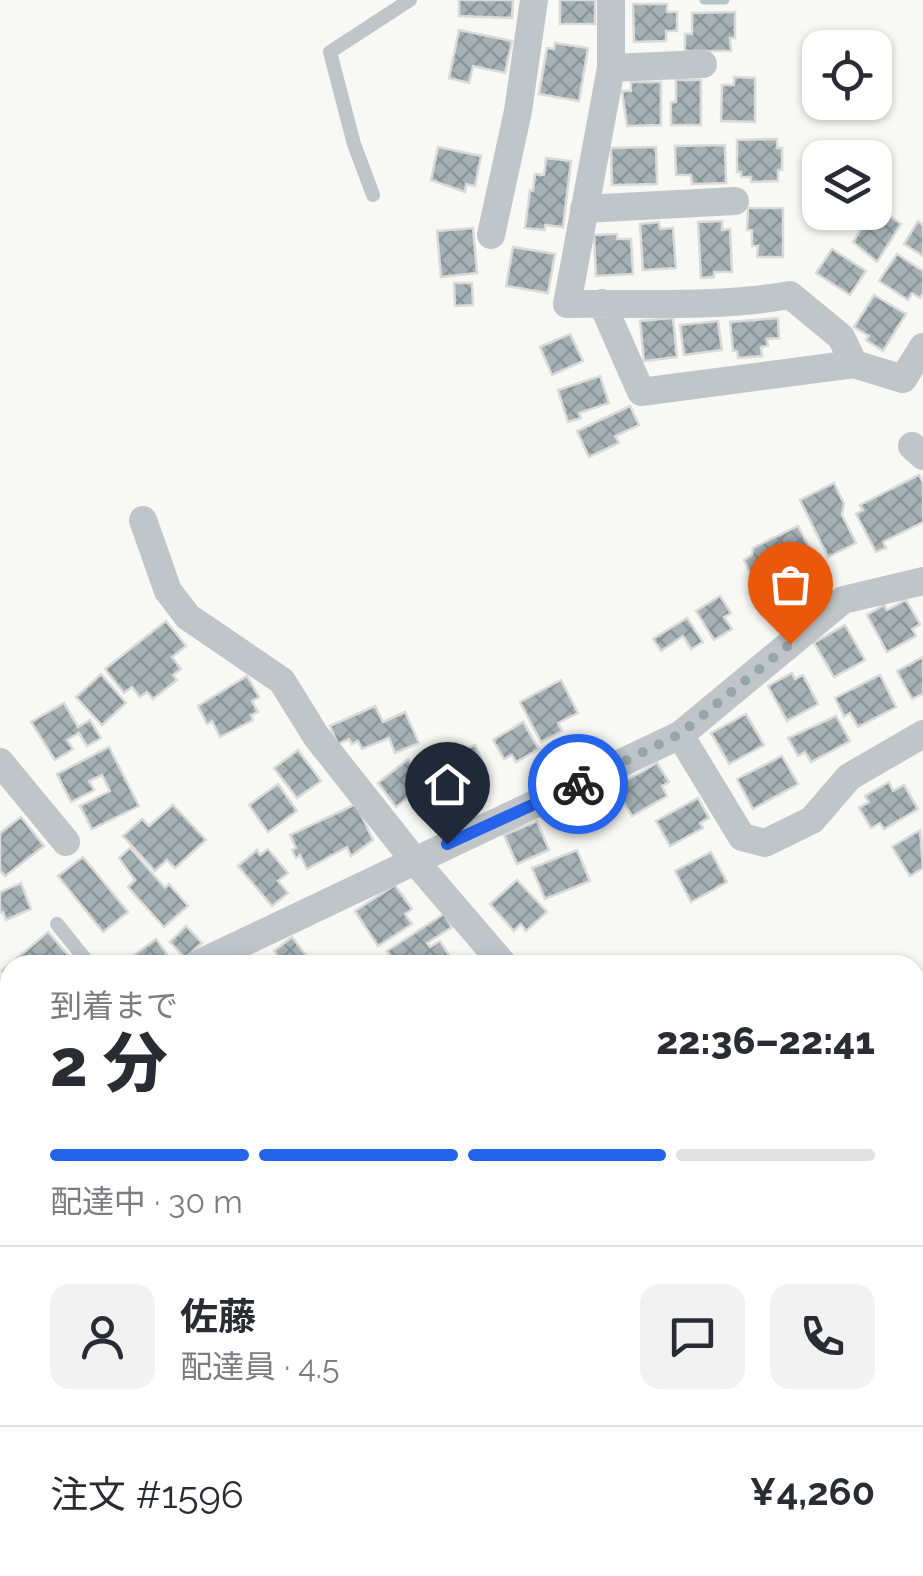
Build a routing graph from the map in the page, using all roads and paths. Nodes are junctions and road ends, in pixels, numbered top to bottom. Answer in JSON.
{"nodes":[{"id":1,"x":410,"y":0,"type":"edge"},
{"id":2,"x":534,"y":0,"type":"edge"},
{"id":3,"x":612,"y":0,"type":"edge"},
{"id":4,"x":703,"y":64,"type":"dead end"},
{"id":5,"x":611,"y":68,"type":"junction"},
{"id":6,"x":373,"y":195,"type":"dead end"},
{"id":7,"x":735,"y":202,"type":"dead end"},
{"id":8,"x":584,"y":209,"type":"junction"},
{"id":9,"x":491,"y":235,"type":"dead end"},
{"id":10,"x":602,"y":304,"type":"junction"},
{"id":11,"x":923,"y":347,"type":"edge"},
{"id":12,"x":854,"y":364,"type":"junction"},
{"id":13,"x":143,"y":520,"type":"dead end"},
{"id":14,"x":923,"y":581,"type":"edge"},
{"id":15,"x":680,"y":734,"type":"junction"},
{"id":16,"x":923,"y":734,"type":"edge"},
{"id":17,"x":0,"y":762,"type":"edge"},
{"id":18,"x":66,"y":842,"type":"dead end"},
{"id":19,"x":414,"y":860,"type":"junction"},
{"id":20,"x":57,"y":924,"type":"dead end"},
{"id":21,"x":82,"y":955,"type":"edge"},
{"id":22,"x":217,"y":955,"type":"edge"},
{"id":23,"x":490,"y":955,"type":"edge"}],
"edges":[{"from":1,"to":6,"type":"lane"},
{"from":2,"to":9,"type":"street"},
{"from":3,"to":5,"type":"street"},
{"from":4,"to":5,"type":"street"},
{"from":5,"to":8,"type":"street"},
{"from":7,"to":8,"type":"street"},
{"from":8,"to":10,"type":"street"},
{"from":10,"to":12,"type":"street"},
{"from":10,"to":12,"type":"street"},
{"from":11,"to":12,"type":"street"},
{"from":13,"to":19,"type":"street"},
{"from":14,"to":15,"type":"street"},
{"from":15,"to":16,"type":"street"},
{"from":15,"to":19,"type":"street"},
{"from":17,"to":18,"type":"street"},
{"from":19,"to":22,"type":"street"},
{"from":19,"to":23,"type":"street"},
{"from":20,"to":21,"type":"lane"}]}
